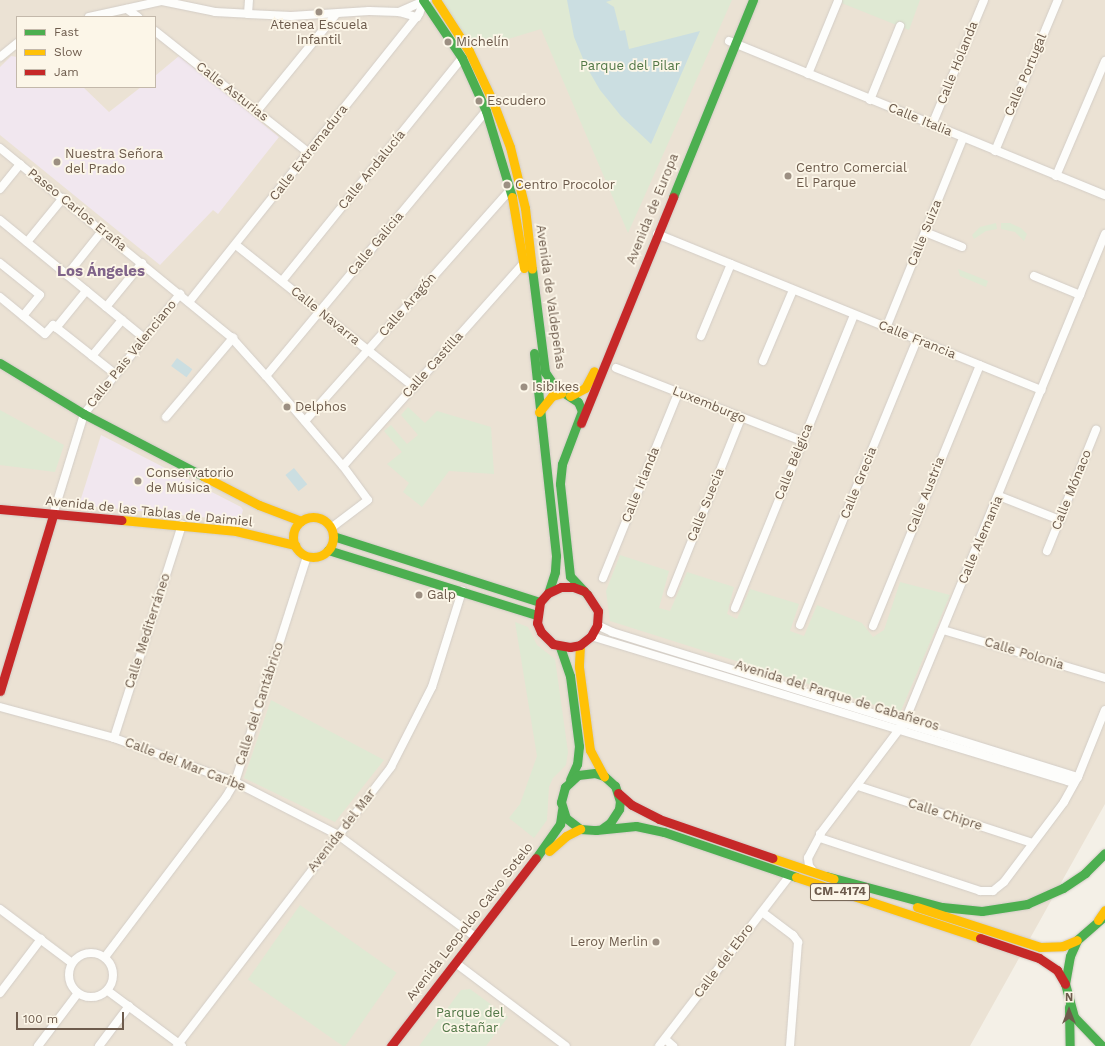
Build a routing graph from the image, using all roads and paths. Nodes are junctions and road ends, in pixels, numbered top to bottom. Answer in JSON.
{"nodes":[{"id":1,"x":248,"y":0,"type":"edge"},
{"id":2,"x":424,"y":0,"type":"edge"},
{"id":3,"x":436,"y":0,"type":"edge"},
{"id":4,"x":746,"y":0,"type":"edge"},
{"id":5,"x":753,"y":0,"type":"edge"},
{"id":6,"x":984,"y":0,"type":"edge"},
{"id":7,"x":1058,"y":0,"type":"edge"},
{"id":8,"x":838,"y":1,"type":"dead end"},
{"id":9,"x":128,"y":9,"type":"junction"},
{"id":10,"x":399,"y":12,"type":"junction"},
{"id":11,"x":248,"y":14,"type":"junction"},
{"id":12,"x":336,"y":14,"type":"junction"},
{"id":13,"x":95,"y":16,"type":"edge"},
{"id":14,"x":137,"y":16,"type":"edge"},
{"id":15,"x":417,"y":18,"type":"junction"},
{"id":16,"x":900,"y":26,"type":"dead end"},
{"id":17,"x":156,"y":31,"type":"edge"},
{"id":18,"x":732,"y":42,"type":"junction"},
{"id":19,"x":16,"y":44,"type":"edge"},
{"id":20,"x":0,"y":57,"type":"edge"},
{"id":21,"x":462,"y":58,"type":"junction"},
{"id":22,"x":1105,"y":61,"type":"edge"},
{"id":23,"x":808,"y":74,"type":"junction"},
{"id":24,"x":870,"y":100,"type":"junction"},
{"id":25,"x":257,"y":112,"type":"junction"},
{"id":26,"x":486,"y":112,"type":"junction"},
{"id":27,"x":932,"y":125,"type":"junction"},
{"id":28,"x":963,"y":138,"type":"junction"},
{"id":29,"x":0,"y":148,"type":"edge"},
{"id":30,"x":995,"y":151,"type":"junction"},
{"id":31,"x":309,"y":153,"type":"junction"},
{"id":32,"x":20,"y":164,"type":"junction"},
{"id":33,"x":1056,"y":176,"type":"junction"},
{"id":34,"x":0,"y":189,"type":"edge"},
{"id":35,"x":511,"y":189,"type":"junction"},
{"id":36,"x":1105,"y":195,"type":"edge"},
{"id":37,"x":63,"y":198,"type":"junction"},
{"id":38,"x":0,"y":220,"type":"edge"},
{"id":39,"x":102,"y":231,"type":"junction"},
{"id":40,"x":925,"y":232,"type":"junction"},
{"id":41,"x":657,"y":234,"type":"junction"},
{"id":42,"x":1105,"y":234,"type":"edge"},
{"id":43,"x":27,"y":242,"type":"junction"},
{"id":44,"x":236,"y":245,"type":"junction"},
{"id":45,"x":962,"y":247,"type":"dead end"},
{"id":46,"x":0,"y":263,"type":"edge"},
{"id":47,"x":142,"y":263,"type":"junction"},
{"id":48,"x":523,"y":264,"type":"junction"},
{"id":49,"x":731,"y":264,"type":"junction"},
{"id":50,"x":66,"y":275,"type":"junction"},
{"id":51,"x":1034,"y":276,"type":"dead end"},
{"id":52,"x":282,"y":281,"type":"junction"},
{"id":53,"x":793,"y":290,"type":"junction"},
{"id":54,"x":86,"y":291,"type":"junction"},
{"id":55,"x":180,"y":294,"type":"junction"},
{"id":56,"x":1080,"y":295,"type":"junction"},
{"id":57,"x":0,"y":297,"type":"edge"},
{"id":58,"x":189,"y":302,"type":"junction"},
{"id":59,"x":106,"y":307,"type":"junction"},
{"id":60,"x":320,"y":311,"type":"junction"},
{"id":61,"x":854,"y":315,"type":"junction"},
{"id":62,"x":23,"y":316,"type":"junction"},
{"id":63,"x":122,"y":320,"type":"junction"},
{"id":64,"x":56,"y":328,"type":"junction"},
{"id":65,"x":886,"y":328,"type":"junction"},
{"id":66,"x":701,"y":336,"type":"dead end"},
{"id":67,"x":144,"y":338,"type":"junction"},
{"id":68,"x":232,"y":338,"type":"junction"},
{"id":69,"x":917,"y":340,"type":"junction"},
{"id":70,"x":368,"y":350,"type":"junction"},
{"id":71,"x":92,"y":356,"type":"junction"},
{"id":72,"x":763,"y":361,"type":"dead end"},
{"id":73,"x":0,"y":363,"type":"edge"},
{"id":74,"x":980,"y":365,"type":"junction"},
{"id":75,"x":616,"y":368,"type":"dead end"},
{"id":76,"x":115,"y":374,"type":"junction"},
{"id":77,"x":266,"y":376,"type":"junction"},
{"id":78,"x":414,"y":387,"type":"junction"},
{"id":79,"x":1042,"y":390,"type":"junction"},
{"id":80,"x":678,"y":392,"type":"junction"},
{"id":81,"x":566,"y":394,"type":"junction"},
{"id":82,"x":539,"y":412,"type":"junction"},
{"id":83,"x":84,"y":414,"type":"junction"},
{"id":84,"x":166,"y":417,"type":"dead end"},
{"id":85,"x":741,"y":418,"type":"junction"},
{"id":86,"x":305,"y":421,"type":"junction"},
{"id":87,"x":577,"y":428,"type":"junction"},
{"id":88,"x":1096,"y":430,"type":"dead end"},
{"id":89,"x":802,"y":441,"type":"junction"},
{"id":90,"x":343,"y":466,"type":"junction"},
{"id":91,"x":999,"y":496,"type":"junction"},
{"id":92,"x":0,"y":509,"type":"edge"},
{"id":93,"x":53,"y":515,"type":"junction"},
{"id":94,"x":1060,"y":520,"type":"junction"},
{"id":95,"x":301,"y":521,"type":"junction"},
{"id":96,"x":182,"y":525,"type":"junction"},
{"id":97,"x":332,"y":532,"type":"junction"},
{"id":98,"x":295,"y":545,"type":"junction"},
{"id":99,"x":328,"y":550,"type":"junction"},
{"id":100,"x":1047,"y":551,"type":"dead end"},
{"id":101,"x":307,"y":556,"type":"junction"},
{"id":102,"x":603,"y":578,"type":"dead end"},
{"id":103,"x":462,"y":591,"type":"junction"},
{"id":104,"x":584,"y":591,"type":"junction"},
{"id":105,"x":671,"y":592,"type":"dead end"},
{"id":106,"x":548,"y":593,"type":"junction"},
{"id":107,"x":540,"y":602,"type":"junction"},
{"id":108,"x":735,"y":608,"type":"dead end"},
{"id":109,"x":537,"y":615,"type":"junction"},
{"id":110,"x":597,"y":625,"type":"junction"},
{"id":111,"x":800,"y":625,"type":"dead end"},
{"id":112,"x":873,"y":626,"type":"dead end"},
{"id":113,"x":943,"y":630,"type":"junction"},
{"id":114,"x":591,"y":636,"type":"junction"},
{"id":115,"x":580,"y":645,"type":"junction"},
{"id":116,"x":560,"y":647,"type":"junction"},
{"id":117,"x":1105,"y":678,"type":"edge"},
{"id":118,"x":0,"y":691,"type":"edge"},
{"id":119,"x":0,"y":707,"type":"edge"},
{"id":120,"x":1105,"y":710,"type":"edge"},
{"id":121,"x":902,"y":726,"type":"junction"},
{"id":122,"x":114,"y":738,"type":"junction"},
{"id":123,"x":604,"y":776,"type":"junction"},
{"id":124,"x":570,"y":780,"type":"junction"},
{"id":125,"x":1076,"y":780,"type":"junction"},
{"id":126,"x":235,"y":782,"type":"junction"},
{"id":127,"x":858,"y":786,"type":"junction"},
{"id":128,"x":618,"y":793,"type":"junction"},
{"id":129,"x":562,"y":810,"type":"junction"},
{"id":130,"x":603,"y":828,"type":"junction"},
{"id":131,"x":580,"y":829,"type":"junction"},
{"id":132,"x":338,"y":836,"type":"junction"},
{"id":133,"x":819,"y":837,"type":"junction"},
{"id":134,"x":1032,"y":843,"type":"junction"},
{"id":135,"x":1105,"y":853,"type":"edge"},
{"id":136,"x":814,"y":872,"type":"junction"},
{"id":137,"x":790,"y":875,"type":"junction"},
{"id":138,"x":826,"y":876,"type":"junction"},
{"id":139,"x":0,"y":909,"type":"edge"},
{"id":140,"x":1105,"y":910,"type":"edge"},
{"id":141,"x":762,"y":912,"type":"junction"},
{"id":142,"x":1101,"y":918,"type":"edge"},
{"id":143,"x":474,"y":936,"type":"junction"},
{"id":144,"x":41,"y":939,"type":"junction"},
{"id":145,"x":1078,"y":940,"type":"junction"},
{"id":146,"x":105,"y":957,"type":"junction"},
{"id":147,"x":72,"y":963,"type":"junction"},
{"id":148,"x":457,"y":964,"type":"junction"},
{"id":149,"x":1065,"y":984,"type":"junction"},
{"id":150,"x":108,"y":991,"type":"junction"},
{"id":151,"x":0,"y":993,"type":"edge"},
{"id":152,"x":78,"y":993,"type":"junction"},
{"id":153,"x":129,"y":1006,"type":"junction"},
{"id":154,"x":1069,"y":1007,"type":"junction"},
{"id":155,"x":662,"y":1043,"type":"edge"},
{"id":156,"x":179,"y":1045,"type":"edge"},
{"id":157,"x":38,"y":1046,"type":"edge"},
{"id":158,"x":99,"y":1046,"type":"edge"},
{"id":159,"x":391,"y":1046,"type":"edge"},
{"id":160,"x":396,"y":1046,"type":"edge"},
{"id":161,"x":566,"y":1046,"type":"edge"},
{"id":162,"x":673,"y":1046,"type":"edge"},
{"id":163,"x":790,"y":1046,"type":"edge"},
{"id":164,"x":1070,"y":1046,"type":"edge"},
{"id":165,"x":1102,"y":1046,"type":"edge"}],
"edges":[{"from":1,"to":11,"type":"street"},
{"from":2,"to":10,"type":"street"},
{"from":2,"to":15,"type":"street","name":"Calle Extremadura"},
{"from":2,"to":21,"type":"main road","name":"Avenida de Valdepeñas"},
{"from":3,"to":81,"type":"main road","name":"Avenida de Valdepeñas"},
{"from":4,"to":18,"type":"main road","name":"Avenida de Europa"},
{"from":5,"to":18,"type":"main road","name":"Avenida de Europa"},
{"from":6,"to":27,"type":"street","name":"Calle Holanda"},
{"from":7,"to":30,"type":"street","name":"Calle Portugal"},
{"from":8,"to":23,"type":"street"},
{"from":9,"to":11,"type":"street"},
{"from":9,"to":13,"type":"street"},
{"from":9,"to":14,"type":"street"},
{"from":10,"to":12,"type":"street"},
{"from":10,"to":15,"type":"street"},
{"from":11,"to":12,"type":"street"},
{"from":12,"to":25,"type":"street"},
{"from":15,"to":31,"type":"street","name":"Calle Extremadura"},
{"from":16,"to":24,"type":"street"},
{"from":17,"to":25,"type":"street","name":"Calle Asturias"},
{"from":18,"to":23,"type":"street","name":"Calle Italia"},
{"from":18,"to":41,"type":"main road","name":"Avenida de Europa"},
{"from":18,"to":81,"type":"main road","name":"Avenida de Europa"},
{"from":19,"to":20,"type":"street"},
{"from":21,"to":26,"type":"main road","name":"Avenida de Valdepeñas"},
{"from":21,"to":52,"type":"street","name":"Calle Andalucía"},
{"from":22,"to":33,"type":"street"},
{"from":23,"to":24,"type":"street","name":"Calle Italia"},
{"from":24,"to":27,"type":"street","name":"Calle Italia"},
{"from":25,"to":31,"type":"street","name":"Calle Asturias"},
{"from":26,"to":35,"type":"main road","name":"Avenida de Valdepeñas"},
{"from":26,"to":60,"type":"street","name":"Calle Galicia"},
{"from":27,"to":28,"type":"street","name":"Calle Italia"},
{"from":28,"to":30,"type":"street","name":"Calle Italia"},
{"from":28,"to":40,"type":"street","name":"Calle Suiza"},
{"from":29,"to":32,"type":"street","name":"Paseo Carlos Eraña"},
{"from":30,"to":33,"type":"street","name":"Calle Italia"},
{"from":31,"to":44,"type":"street","name":"Calle Extremadura"},
{"from":32,"to":34,"type":"street"},
{"from":32,"to":37,"type":"street","name":"Paseo Carlos Eraña"},
{"from":33,"to":36,"type":"street","name":"Calle Italia"},
{"from":35,"to":48,"type":"main road","name":"Avenida de Valdepeñas"},
{"from":35,"to":70,"type":"street","name":"Calle Aragón"},
{"from":37,"to":39,"type":"street","name":"Paseo Carlos Eraña"},
{"from":37,"to":43,"type":"street"},
{"from":38,"to":43,"type":"street"},
{"from":39,"to":47,"type":"street","name":"Paseo Carlos Eraña"},
{"from":39,"to":50,"type":"street"},
{"from":40,"to":45,"type":"street"},
{"from":40,"to":65,"type":"street","name":"Calle Suiza"},
{"from":41,"to":49,"type":"street","name":"Calle Francia"},
{"from":41,"to":87,"type":"main road","name":"Avenida de Europa"},
{"from":42,"to":56,"type":"street","name":"Calle Alemania"},
{"from":43,"to":50,"type":"street"},
{"from":44,"to":52,"type":"street","name":"Calle Navarra"},
{"from":44,"to":58,"type":"street","name":"Calle Extremadura"},
{"from":46,"to":62,"type":"street"},
{"from":47,"to":55,"type":"street","name":"Paseo Carlos Eraña"},
{"from":47,"to":59,"type":"street"},
{"from":48,"to":78,"type":"street","name":"Calle Castilla"},
{"from":48,"to":82,"type":"main road","name":"Avenida de Valdepeñas"},
{"from":49,"to":53,"type":"street","name":"Calle Francia"},
{"from":49,"to":66,"type":"street"},
{"from":50,"to":54,"type":"street"},
{"from":51,"to":56,"type":"street"},
{"from":52,"to":60,"type":"street","name":"Calle Navarra"},
{"from":53,"to":61,"type":"street","name":"Calle Francia"},
{"from":53,"to":72,"type":"street"},
{"from":54,"to":59,"type":"street"},
{"from":54,"to":64,"type":"street"},
{"from":55,"to":58,"type":"street","name":"Paseo Carlos Eraña"},
{"from":55,"to":67,"type":"street","name":"Calle Pais Valenciano"},
{"from":56,"to":79,"type":"street","name":"Calle Alemania"},
{"from":57,"to":62,"type":"street"},
{"from":58,"to":68,"type":"street","name":"Paseo Carlos Eraña"},
{"from":59,"to":63,"type":"street"},
{"from":60,"to":70,"type":"street","name":"Calle Navarra"},
{"from":60,"to":77,"type":"street","name":"Calle Galicia"},
{"from":61,"to":65,"type":"street","name":"Calle Francia"},
{"from":61,"to":89,"type":"street","name":"Calle Bélgica"},
{"from":62,"to":64,"type":"street"},
{"from":63,"to":67,"type":"street"},
{"from":63,"to":71,"type":"street"},
{"from":64,"to":71,"type":"street"},
{"from":65,"to":69,"type":"street","name":"Calle Francia"},
{"from":67,"to":76,"type":"street","name":"Calle Pais Valenciano"},
{"from":68,"to":77,"type":"street","name":"Paseo Carlos Eraña"},
{"from":68,"to":84,"type":"street"},
{"from":69,"to":74,"type":"street","name":"Calle Francia"},
{"from":69,"to":111,"type":"street","name":"Calle Grecia"},
{"from":70,"to":78,"type":"street","name":"Calle Navarra"},
{"from":70,"to":86,"type":"street","name":"Calle Aragón"},
{"from":71,"to":76,"type":"street"},
{"from":73,"to":83,"type":"main road"},
{"from":74,"to":79,"type":"street","name":"Calle Francia"},
{"from":74,"to":112,"type":"street","name":"Calle Austria"},
{"from":75,"to":80,"type":"street","name":"Luxemburgo"},
{"from":76,"to":83,"type":"street","name":"Calle Pais Valenciano"},
{"from":77,"to":86,"type":"street","name":"Paseo Carlos Eraña"},
{"from":78,"to":90,"type":"street","name":"Calle Castilla"},
{"from":79,"to":91,"type":"street","name":"Calle Alemania"},
{"from":80,"to":85,"type":"street","name":"Luxemburgo"},
{"from":80,"to":102,"type":"street","name":"Calle Irlanda"},
{"from":81,"to":82,"type":"main road","name":"Avenida de Europa"},
{"from":81,"to":87,"type":"main road","name":"Avenida de Valdepeñas"},
{"from":82,"to":106,"type":"main road","name":"Avenida de Valdepeñas"},
{"from":83,"to":93,"type":"street"},
{"from":83,"to":95,"type":"main road"},
{"from":85,"to":89,"type":"street","name":"Luxemburgo"},
{"from":85,"to":105,"type":"street","name":"Calle Suecia"},
{"from":86,"to":90,"type":"street","name":"Paseo Carlos Eraña"},
{"from":87,"to":104,"type":"main road","name":"Avenida de Valdepeñas"},
{"from":88,"to":94,"type":"street","name":"Calle Mónaco"},
{"from":89,"to":108,"type":"street","name":"Calle Bélgica"},
{"from":90,"to":97,"type":"street","name":"Paseo Carlos Eraña"},
{"from":91,"to":94,"type":"street"},
{"from":91,"to":113,"type":"street","name":"Calle Alemania"},
{"from":92,"to":93,"type":"main road","name":"Avenida de las Tablas de Daimiel"},
{"from":93,"to":96,"type":"main road","name":"Avenida de las Tablas de Daimiel"},
{"from":93,"to":118,"type":"main road"},
{"from":94,"to":100,"type":"street","name":"Calle Mónaco"},
{"from":95,"to":97,"type":"main road"},
{"from":95,"to":98,"type":"main road"},
{"from":96,"to":98,"type":"main road","name":"Avenida de las Tablas de Daimiel"},
{"from":96,"to":122,"type":"street","name":"Calle Mediterráneo"},
{"from":97,"to":99,"type":"main road"},
{"from":97,"to":107,"type":"main road"},
{"from":98,"to":101,"type":"main road"},
{"from":99,"to":101,"type":"main road"},
{"from":99,"to":103,"type":"main road"},
{"from":101,"to":126,"type":"street","name":"Calle del Cantábrico"},
{"from":103,"to":109,"type":"main road"},
{"from":103,"to":132,"type":"street","name":"Avenida del Mar"},
{"from":104,"to":106,"type":"main road"},
{"from":104,"to":110,"type":"main road"},
{"from":106,"to":107,"type":"main road"},
{"from":107,"to":109,"type":"main road"},
{"from":109,"to":116,"type":"main road"},
{"from":110,"to":114,"type":"main road"},
{"from":110,"to":121,"type":"street","name":"Avenida del Parque de Cabañeros"},
{"from":113,"to":117,"type":"street","name":"Calle Polonia"},
{"from":113,"to":121,"type":"street","name":"Calle Alemania"},
{"from":114,"to":115,"type":"main road"},
{"from":114,"to":121,"type":"street","name":"Avenida del Parque de Cabañeros"},
{"from":115,"to":116,"type":"main road"},
{"from":115,"to":123,"type":"main road"},
{"from":116,"to":124,"type":"main road"},
{"from":119,"to":122,"type":"street","name":"Calle del Mar Caribe"},
{"from":120,"to":125,"type":"street"},
{"from":121,"to":125,"type":"street","name":"Avenida del Parque de Cabañeros"},
{"from":121,"to":127,"type":"street","name":"Calle Alemania"},
{"from":122,"to":126,"type":"street","name":"Calle del Mar Caribe"},
{"from":123,"to":124,"type":"main road"},
{"from":123,"to":128,"type":"main road"},
{"from":124,"to":129,"type":"main road"},
{"from":125,"to":134,"type":"street"},
{"from":126,"to":132,"type":"street","name":"Calle del Mar Caribe"},
{"from":126,"to":146,"type":"street","name":"Calle del Cantábrico"},
{"from":127,"to":133,"type":"street","name":"Calle Alemania"},
{"from":127,"to":134,"type":"street","name":"Calle Chipre"},
{"from":128,"to":130,"type":"main road"},
{"from":128,"to":136,"type":"main road","number":"CM-4174"},
{"from":129,"to":131,"type":"main road"},
{"from":129,"to":143,"type":"main road","name":"Avenida Leopoldo Calvo Sotelo"},
{"from":130,"to":131,"type":"main road"},
{"from":130,"to":137,"type":"main road","number":"CM-4174"},
{"from":131,"to":148,"type":"main road","name":"Avenida Leopoldo Calvo Sotelo"},
{"from":132,"to":143,"type":"street","name":"Calle del Mar Caribe"},
{"from":132,"to":156,"type":"street","name":"Avenida del Mar"},
{"from":133,"to":134,"type":"street"},
{"from":133,"to":136,"type":"street","name":"Calle Alemania"},
{"from":135,"to":138,"type":"main road"},
{"from":136,"to":138,"type":"main road","number":"CM-4174"},
{"from":137,"to":141,"type":"street","name":"Calle del Ebro"},
{"from":137,"to":149,"type":"main road","number":"CM-4174"},
{"from":138,"to":145,"type":"main road","number":"CM-4174"},
{"from":139,"to":144,"type":"street"},
{"from":140,"to":142,"type":"main road"},
{"from":141,"to":155,"type":"street","name":"Calle del Ebro"},
{"from":141,"to":163,"type":"street"},
{"from":142,"to":145,"type":"main road","number":"CM-4174"},
{"from":143,"to":159,"type":"main road","name":"Avenida Leopoldo Calvo Sotelo"},
{"from":144,"to":147,"type":"street"},
{"from":144,"to":151,"type":"street"},
{"from":145,"to":149,"type":"main road","number":"CM-4174"},
{"from":146,"to":147,"type":"street"},
{"from":146,"to":150,"type":"street"},
{"from":147,"to":152,"type":"street"},
{"from":148,"to":160,"type":"main road","name":"Avenida Leopoldo Calvo Sotelo"},
{"from":148,"to":161,"type":"street"},
{"from":149,"to":154,"type":"main road","number":"CM-4174"},
{"from":150,"to":152,"type":"street"},
{"from":150,"to":153,"type":"street"},
{"from":152,"to":157,"type":"street"},
{"from":153,"to":156,"type":"street"},
{"from":153,"to":158,"type":"street"},
{"from":154,"to":164,"type":"main road"},
{"from":154,"to":165,"type":"main road"},
{"from":155,"to":162,"type":"street"}]}
